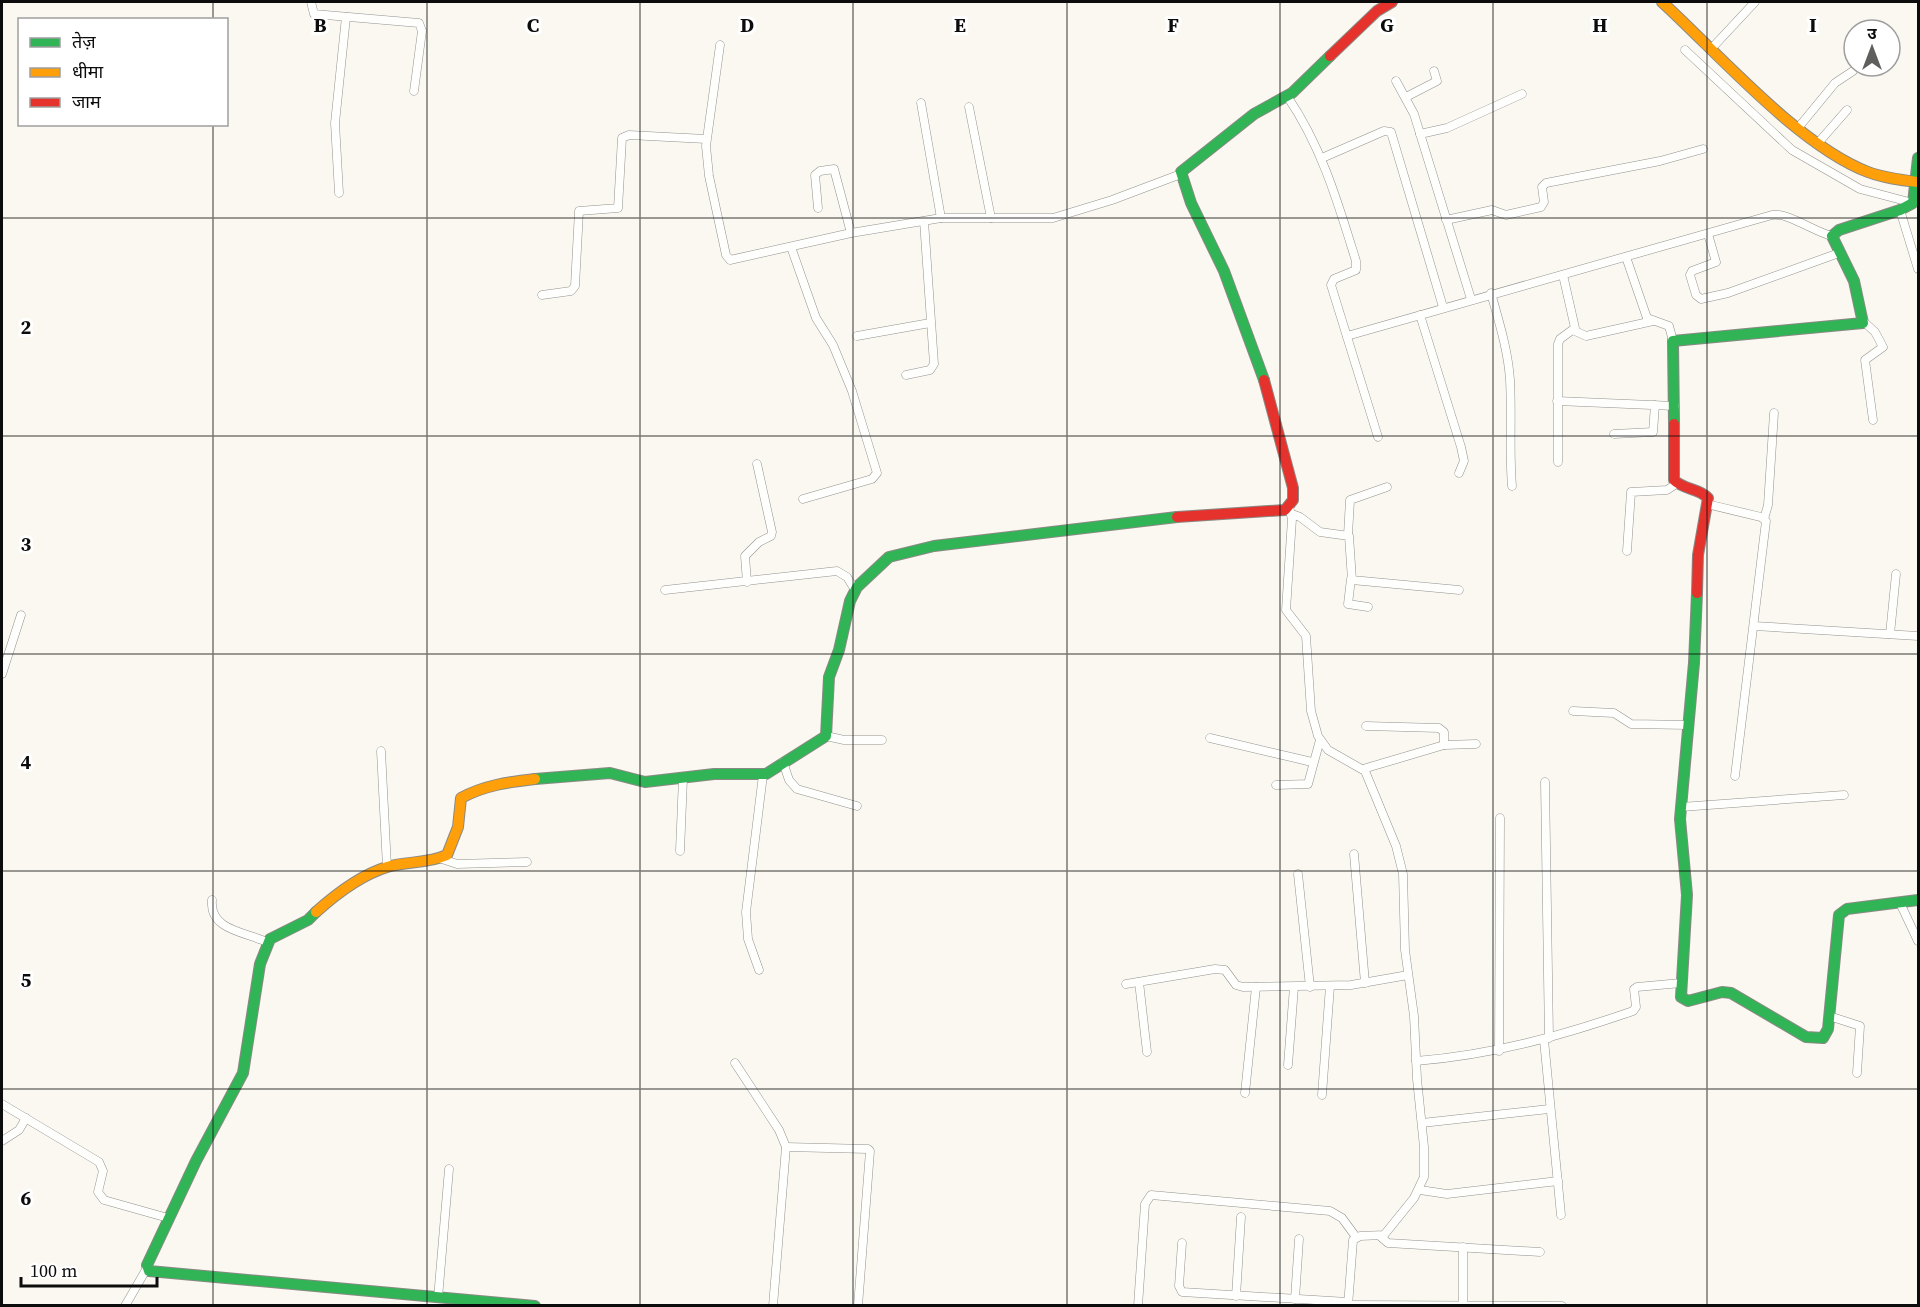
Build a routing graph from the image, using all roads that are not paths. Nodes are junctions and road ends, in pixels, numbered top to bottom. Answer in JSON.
{"nodes":[{"id":1,"x":311,"y":2,"type":"edge"},
{"id":2,"x":1392,"y":2,"type":"edge"},
{"id":3,"x":1662,"y":2,"type":"edge"},
{"id":4,"x":1755,"y":2,"type":"edge"},
{"id":5,"x":346,"y":17,"type":"junction"},
{"id":6,"x":720,"y":45,"type":"dead end"},
{"id":7,"x":1712,"y":48,"type":"junction"},
{"id":8,"x":1685,"y":50,"type":"dead end"},
{"id":9,"x":1434,"y":71,"type":"dead end"},
{"id":10,"x":1842,"y":78,"type":"edge"},
{"id":11,"x":1396,"y":81,"type":"dead end"},
{"id":12,"x":414,"y":91,"type":"dead end"},
{"id":13,"x":1522,"y":94,"type":"dead end"},
{"id":14,"x":1287,"y":96,"type":"junction"},
{"id":15,"x":1406,"y":97,"type":"junction"},
{"id":16,"x":921,"y":103,"type":"dead end"},
{"id":17,"x":969,"y":107,"type":"dead end"},
{"id":18,"x":1847,"y":110,"type":"dead end"},
{"id":19,"x":1798,"y":128,"type":"junction"},
{"id":20,"x":1420,"y":134,"type":"junction"},
{"id":21,"x":706,"y":139,"type":"junction"},
{"id":22,"x":1818,"y":143,"type":"junction"},
{"id":23,"x":1703,"y":148,"type":"dead end"},
{"id":24,"x":1322,"y":158,"type":"junction"},
{"id":25,"x":1918,"y":158,"type":"edge"},
{"id":26,"x":1181,"y":174,"type":"junction"},
{"id":27,"x":1917,"y":190,"type":"edge"},
{"id":28,"x":339,"y":193,"type":"dead end"},
{"id":29,"x":818,"y":208,"type":"dead end"},
{"id":30,"x":1900,"y":210,"type":"junction"},
{"id":31,"x":941,"y":218,"type":"junction"},
{"id":32,"x":991,"y":218,"type":"junction"},
{"id":33,"x":924,"y":220,"type":"junction"},
{"id":34,"x":1446,"y":220,"type":"junction"},
{"id":35,"x":851,"y":233,"type":"junction"},
{"id":36,"x":1708,"y":234,"type":"junction"},
{"id":37,"x":1832,"y":236,"type":"junction"},
{"id":38,"x":790,"y":247,"type":"junction"},
{"id":39,"x":1839,"y":253,"type":"junction"},
{"id":40,"x":1626,"y":257,"type":"junction"},
{"id":41,"x":1918,"y":269,"type":"edge"},
{"id":42,"x":1563,"y":275,"type":"junction"},
{"id":43,"x":1491,"y":293,"type":"junction"},
{"id":44,"x":542,"y":295,"type":"dead end"},
{"id":45,"x":1471,"y":299,"type":"junction"},
{"id":46,"x":1443,"y":307,"type":"junction"},
{"id":47,"x":1420,"y":315,"type":"junction"},
{"id":48,"x":1653,"y":321,"type":"junction"},
{"id":49,"x":1864,"y":322,"type":"junction"},
{"id":50,"x":930,"y":323,"type":"junction"},
{"id":51,"x":1575,"y":331,"type":"junction"},
{"id":52,"x":857,"y":336,"type":"dead end"},
{"id":53,"x":1347,"y":336,"type":"junction"},
{"id":54,"x":1673,"y":341,"type":"junction"},
{"id":55,"x":906,"y":375,"type":"dead end"},
{"id":56,"x":1557,"y":401,"type":"junction"},
{"id":57,"x":1655,"y":405,"type":"junction"},
{"id":58,"x":1675,"y":406,"type":"junction"},
{"id":59,"x":1774,"y":413,"type":"dead end"},
{"id":60,"x":1873,"y":420,"type":"dead end"},
{"id":61,"x":1614,"y":434,"type":"dead end"},
{"id":62,"x":1378,"y":437,"type":"dead end"},
{"id":63,"x":1558,"y":462,"type":"dead end"},
{"id":64,"x":757,"y":465,"type":"dead end"},
{"id":65,"x":1458,"y":473,"type":"dead end"},
{"id":66,"x":1676,"y":483,"type":"junction"},
{"id":67,"x":1512,"y":486,"type":"dead end"},
{"id":68,"x":1387,"y":487,"type":"dead end"},
{"id":69,"x":803,"y":499,"type":"dead end"},
{"id":70,"x":1707,"y":504,"type":"junction"},
{"id":71,"x":1291,"y":511,"type":"junction"},
{"id":72,"x":1764,"y":519,"type":"junction"},
{"id":73,"x":1348,"y":535,"type":"junction"},
{"id":74,"x":1627,"y":551,"type":"dead end"},
{"id":75,"x":1896,"y":574,"type":"dead end"},
{"id":76,"x":1351,"y":579,"type":"junction"},
{"id":77,"x":747,"y":582,"type":"junction"},
{"id":78,"x":664,"y":590,"type":"dead end"},
{"id":79,"x":1458,"y":590,"type":"dead end"},
{"id":80,"x":855,"y":591,"type":"junction"},
{"id":81,"x":1368,"y":607,"type":"dead end"},
{"id":82,"x":21,"y":615,"type":"dead end"},
{"id":83,"x":1754,"y":626,"type":"junction"},
{"id":84,"x":1890,"y":634,"type":"junction"},
{"id":85,"x":1918,"y":636,"type":"edge"},
{"id":86,"x":2,"y":674,"type":"edge"},
{"id":87,"x":1573,"y":711,"type":"dead end"},
{"id":88,"x":1688,"y":725,"type":"junction"},
{"id":89,"x":1366,"y":726,"type":"dead end"},
{"id":90,"x":826,"y":736,"type":"junction"},
{"id":91,"x":1210,"y":738,"type":"dead end"},
{"id":92,"x":882,"y":740,"type":"dead end"},
{"id":93,"x":1320,"y":740,"type":"junction"},
{"id":94,"x":1476,"y":744,"type":"dead end"},
{"id":95,"x":1444,"y":745,"type":"junction"},
{"id":96,"x":381,"y":751,"type":"dead end"},
{"id":97,"x":783,"y":762,"type":"junction"},
{"id":98,"x":1312,"y":762,"type":"junction"},
{"id":99,"x":1363,"y":769,"type":"junction"},
{"id":100,"x":763,"y":775,"type":"junction"},
{"id":101,"x":1735,"y":776,"type":"dead end"},
{"id":102,"x":683,"y":778,"type":"junction"},
{"id":103,"x":1545,"y":782,"type":"dead end"},
{"id":104,"x":1276,"y":784,"type":"dead end"},
{"id":105,"x":1844,"y":795,"type":"dead end"},
{"id":106,"x":857,"y":806,"type":"dead end"},
{"id":107,"x":1681,"y":807,"type":"junction"},
{"id":108,"x":1500,"y":818,"type":"dead end"},
{"id":109,"x":680,"y":852,"type":"dead end"},
{"id":110,"x":1354,"y":854,"type":"dead end"},
{"id":111,"x":442,"y":859,"type":"junction"},
{"id":112,"x":527,"y":862,"type":"dead end"},
{"id":113,"x":387,"y":867,"type":"junction"},
{"id":114,"x":1298,"y":874,"type":"dead end"},
{"id":115,"x":212,"y":900,"type":"dead end"},
{"id":116,"x":1918,"y":900,"type":"edge"},
{"id":117,"x":1900,"y":903,"type":"junction"},
{"id":118,"x":1918,"y":941,"type":"edge"},
{"id":119,"x":267,"y":942,"type":"junction"},
{"id":120,"x":759,"y":970,"type":"dead end"},
{"id":121,"x":1408,"y":975,"type":"junction"},
{"id":122,"x":1139,"y":982,"type":"junction"},
{"id":123,"x":1365,"y":983,"type":"junction"},
{"id":124,"x":1681,"y":983,"type":"junction"},
{"id":125,"x":1126,"y":984,"type":"dead end"},
{"id":126,"x":1330,"y":986,"type":"junction"},
{"id":127,"x":1256,"y":987,"type":"junction"},
{"id":128,"x":1294,"y":987,"type":"junction"},
{"id":129,"x":1310,"y":987,"type":"junction"},
{"id":130,"x":1829,"y":1016,"type":"junction"},
{"id":131,"x":1546,"y":1039,"type":"junction"},
{"id":132,"x":1499,"y":1051,"type":"junction"},
{"id":133,"x":1147,"y":1052,"type":"dead end"},
{"id":134,"x":1416,"y":1061,"type":"junction"},
{"id":135,"x":735,"y":1063,"type":"dead end"},
{"id":136,"x":1288,"y":1065,"type":"dead end"},
{"id":137,"x":1857,"y":1073,"type":"dead end"},
{"id":138,"x":1245,"y":1093,"type":"dead end"},
{"id":139,"x":1322,"y":1095,"type":"dead end"},
{"id":140,"x":2,"y":1104,"type":"edge"},
{"id":141,"x":1549,"y":1109,"type":"junction"},
{"id":142,"x":26,"y":1118,"type":"junction"},
{"id":143,"x":1422,"y":1123,"type":"junction"},
{"id":144,"x":2,"y":1141,"type":"edge"},
{"id":145,"x":786,"y":1147,"type":"junction"},
{"id":146,"x":449,"y":1169,"type":"dead end"},
{"id":147,"x":1558,"y":1181,"type":"junction"},
{"id":148,"x":1420,"y":1190,"type":"junction"},
{"id":149,"x":1561,"y":1215,"type":"dead end"},
{"id":150,"x":1241,"y":1216,"type":"dead end"},
{"id":151,"x":168,"y":1218,"type":"junction"},
{"id":152,"x":1381,"y":1236,"type":"junction"},
{"id":153,"x":1356,"y":1237,"type":"junction"},
{"id":154,"x":1299,"y":1239,"type":"dead end"},
{"id":155,"x":1182,"y":1243,"type":"dead end"},
{"id":156,"x":1463,"y":1250,"type":"junction"},
{"id":157,"x":1540,"y":1252,"type":"dead end"},
{"id":158,"x":147,"y":1268,"type":"junction"},
{"id":159,"x":1236,"y":1296,"type":"junction"},
{"id":160,"x":438,"y":1298,"type":"junction"},
{"id":161,"x":1295,"y":1299,"type":"junction"},
{"id":162,"x":1348,"y":1304,"type":"edge"},
{"id":163,"x":125,"y":1305,"type":"edge"},
{"id":164,"x":535,"y":1305,"type":"edge"},
{"id":165,"x":773,"y":1305,"type":"edge"},
{"id":166,"x":858,"y":1305,"type":"edge"},
{"id":167,"x":1138,"y":1305,"type":"edge"},
{"id":168,"x":1463,"y":1305,"type":"edge"},
{"id":169,"x":1562,"y":1305,"type":"edge"}],
"edges":[{"from":1,"to":5,"type":"street"},
{"from":2,"to":14,"type":"street"},
{"from":3,"to":7,"type":"street"},
{"from":4,"to":7,"type":"street"},
{"from":5,"to":12,"type":"street"},
{"from":5,"to":28,"type":"street"},
{"from":6,"to":21,"type":"street"},
{"from":7,"to":19,"type":"street"},
{"from":8,"to":27,"type":"street"},
{"from":9,"to":15,"type":"street"},
{"from":10,"to":19,"type":"street"},
{"from":11,"to":15,"type":"street"},
{"from":13,"to":20,"type":"street"},
{"from":14,"to":24,"type":"street"},
{"from":14,"to":26,"type":"street"},
{"from":15,"to":20,"type":"street"},
{"from":16,"to":31,"type":"street"},
{"from":17,"to":32,"type":"street"},
{"from":18,"to":22,"type":"street"},
{"from":19,"to":22,"type":"street"},
{"from":20,"to":34,"type":"street"},
{"from":21,"to":38,"type":"street"},
{"from":21,"to":44,"type":"street"},
{"from":22,"to":27,"type":"street"},
{"from":23,"to":34,"type":"street"},
{"from":24,"to":46,"type":"street"},
{"from":24,"to":53,"type":"street"},
{"from":25,"to":27,"type":"street"},
{"from":26,"to":32,"type":"street"},
{"from":26,"to":71,"type":"street"},
{"from":27,"to":30,"type":"street"},
{"from":29,"to":35,"type":"street"},
{"from":30,"to":37,"type":"street"},
{"from":30,"to":41,"type":"street"},
{"from":31,"to":32,"type":"street"},
{"from":31,"to":33,"type":"street"},
{"from":33,"to":35,"type":"street"},
{"from":33,"to":50,"type":"street"},
{"from":34,"to":45,"type":"street"},
{"from":35,"to":38,"type":"street"},
{"from":36,"to":37,"type":"street"},
{"from":36,"to":39,"type":"street"},
{"from":36,"to":40,"type":"street"},
{"from":37,"to":39,"type":"street"},
{"from":38,"to":69,"type":"street"},
{"from":39,"to":49,"type":"street"},
{"from":40,"to":42,"type":"street"},
{"from":40,"to":48,"type":"street"},
{"from":42,"to":43,"type":"street"},
{"from":42,"to":51,"type":"street"},
{"from":43,"to":45,"type":"street"},
{"from":43,"to":67,"type":"street"},
{"from":45,"to":46,"type":"street"},
{"from":46,"to":47,"type":"street"},
{"from":47,"to":53,"type":"street"},
{"from":47,"to":65,"type":"street"},
{"from":48,"to":51,"type":"street"},
{"from":48,"to":54,"type":"street"},
{"from":49,"to":54,"type":"street"},
{"from":49,"to":60,"type":"street"},
{"from":50,"to":52,"type":"street"},
{"from":50,"to":55,"type":"street"},
{"from":51,"to":56,"type":"street"},
{"from":53,"to":62,"type":"street"},
{"from":54,"to":58,"type":"street"},
{"from":56,"to":57,"type":"street"},
{"from":56,"to":63,"type":"street"},
{"from":57,"to":58,"type":"street"},
{"from":57,"to":61,"type":"street"},
{"from":58,"to":66,"type":"street"},
{"from":59,"to":72,"type":"street"},
{"from":64,"to":77,"type":"street"},
{"from":66,"to":70,"type":"street"},
{"from":66,"to":74,"type":"street"},
{"from":68,"to":73,"type":"street"},
{"from":70,"to":72,"type":"street"},
{"from":70,"to":88,"type":"street"},
{"from":71,"to":73,"type":"street"},
{"from":71,"to":80,"type":"street"},
{"from":71,"to":93,"type":"street"},
{"from":72,"to":83,"type":"street"},
{"from":73,"to":76,"type":"street"},
{"from":75,"to":84,"type":"street"},
{"from":76,"to":79,"type":"street"},
{"from":76,"to":81,"type":"street"},
{"from":77,"to":78,"type":"street"},
{"from":77,"to":80,"type":"street"},
{"from":80,"to":90,"type":"street"},
{"from":82,"to":86,"type":"street"},
{"from":83,"to":84,"type":"street"},
{"from":83,"to":101,"type":"street"},
{"from":84,"to":85,"type":"street"},
{"from":87,"to":88,"type":"street"},
{"from":88,"to":107,"type":"street"},
{"from":89,"to":95,"type":"street"},
{"from":90,"to":92,"type":"street"},
{"from":90,"to":97,"type":"street"},
{"from":91,"to":98,"type":"street"},
{"from":93,"to":98,"type":"street"},
{"from":93,"to":99,"type":"street"},
{"from":94,"to":95,"type":"street"},
{"from":95,"to":99,"type":"street"},
{"from":96,"to":113,"type":"street"},
{"from":97,"to":100,"type":"street"},
{"from":97,"to":106,"type":"street"},
{"from":98,"to":104,"type":"street"},
{"from":99,"to":121,"type":"street"},
{"from":100,"to":102,"type":"street"},
{"from":100,"to":120,"type":"street"},
{"from":102,"to":109,"type":"street"},
{"from":102,"to":111,"type":"street"},
{"from":103,"to":131,"type":"street"},
{"from":105,"to":107,"type":"street"},
{"from":107,"to":124,"type":"street"},
{"from":108,"to":132,"type":"street"},
{"from":110,"to":123,"type":"street"},
{"from":111,"to":112,"type":"street"},
{"from":111,"to":113,"type":"street"},
{"from":113,"to":119,"type":"street"},
{"from":114,"to":129,"type":"street"},
{"from":115,"to":119,"type":"street"},
{"from":116,"to":117,"type":"street"},
{"from":117,"to":118,"type":"street"},
{"from":117,"to":130,"type":"street"},
{"from":119,"to":151,"type":"street"},
{"from":121,"to":123,"type":"street"},
{"from":121,"to":134,"type":"street"},
{"from":122,"to":125,"type":"street"},
{"from":122,"to":127,"type":"street"},
{"from":122,"to":133,"type":"street"},
{"from":123,"to":126,"type":"street"},
{"from":124,"to":130,"type":"street"},
{"from":124,"to":131,"type":"street"},
{"from":126,"to":129,"type":"street"},
{"from":126,"to":139,"type":"street"},
{"from":127,"to":128,"type":"street"},
{"from":127,"to":138,"type":"street"},
{"from":128,"to":129,"type":"street"},
{"from":128,"to":136,"type":"street"},
{"from":130,"to":137,"type":"street"},
{"from":131,"to":132,"type":"street"},
{"from":131,"to":141,"type":"street"},
{"from":132,"to":134,"type":"street"},
{"from":134,"to":143,"type":"street"},
{"from":135,"to":145,"type":"street"},
{"from":140,"to":142,"type":"street"},
{"from":141,"to":143,"type":"street"},
{"from":141,"to":147,"type":"street"},
{"from":142,"to":144,"type":"street"},
{"from":142,"to":151,"type":"street"},
{"from":143,"to":148,"type":"street"},
{"from":145,"to":165,"type":"street"},
{"from":145,"to":166,"type":"street"},
{"from":146,"to":160,"type":"street"},
{"from":147,"to":148,"type":"street"},
{"from":147,"to":149,"type":"street"},
{"from":148,"to":152,"type":"street"},
{"from":150,"to":159,"type":"street"},
{"from":151,"to":158,"type":"street"},
{"from":152,"to":153,"type":"street"},
{"from":152,"to":156,"type":"street"},
{"from":153,"to":162,"type":"street"},
{"from":153,"to":167,"type":"street"},
{"from":154,"to":161,"type":"street"},
{"from":155,"to":159,"type":"street"},
{"from":156,"to":157,"type":"street"},
{"from":156,"to":168,"type":"street"},
{"from":158,"to":160,"type":"street"},
{"from":158,"to":163,"type":"street"},
{"from":159,"to":161,"type":"street"},
{"from":160,"to":164,"type":"street"},
{"from":161,"to":162,"type":"street"},
{"from":162,"to":168,"type":"street"},
{"from":168,"to":169,"type":"street"}]}
